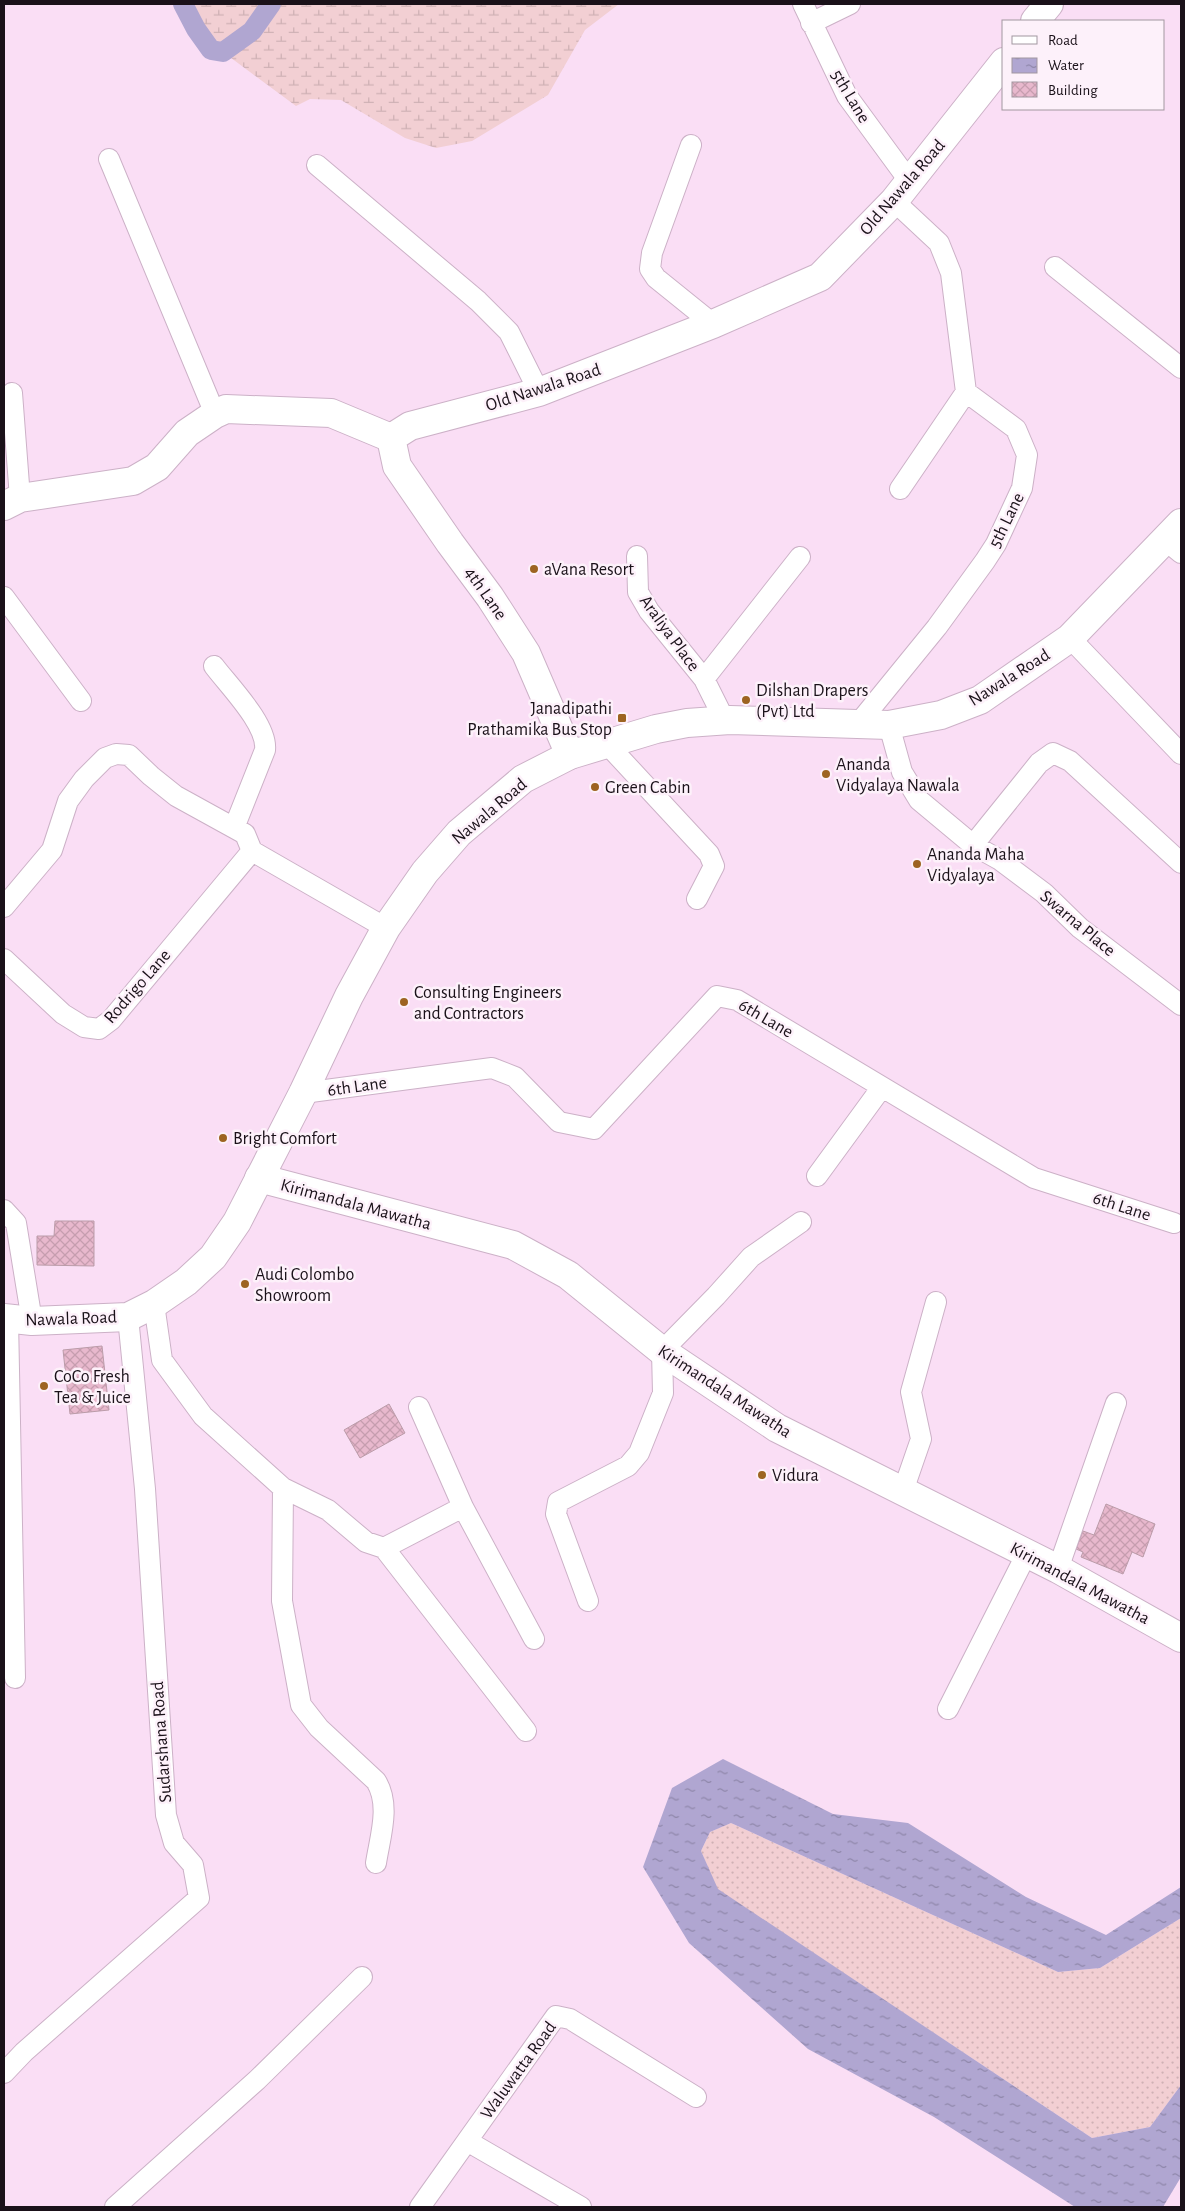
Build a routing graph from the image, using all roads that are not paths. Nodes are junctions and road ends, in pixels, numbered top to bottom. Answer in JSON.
{"nodes":[{"id":1,"x":802,"y":4,"type":"edge"},
{"id":2,"x":850,"y":4,"type":"edge"},
{"id":3,"x":1049,"y":4,"type":"edge"},
{"id":4,"x":1036,"y":20,"type":"edge"},
{"id":5,"x":811,"y":23,"type":"junction"},
{"id":6,"x":1002,"y":65,"type":"edge"},
{"id":7,"x":691,"y":145,"type":"dead end"},
{"id":8,"x":109,"y":159,"type":"dead end"},
{"id":9,"x":317,"y":164,"type":"dead end"},
{"id":10,"x":902,"y":192,"type":"junction"},
{"id":11,"x":1055,"y":267,"type":"dead end"},
{"id":12,"x":713,"y":324,"type":"junction"},
{"id":13,"x":1181,"y":368,"type":"edge"},
{"id":14,"x":539,"y":392,"type":"junction"},
{"id":15,"x":966,"y":392,"type":"junction"},
{"id":16,"x":12,"y":393,"type":"dead end"},
{"id":17,"x":215,"y":414,"type":"junction"},
{"id":18,"x":391,"y":438,"type":"junction"},
{"id":19,"x":900,"y":490,"type":"dead end"},
{"id":20,"x":12,"y":502,"type":"edge"},
{"id":21,"x":1176,"y":538,"type":"edge"},
{"id":22,"x":637,"y":556,"type":"dead end"},
{"id":23,"x":800,"y":557,"type":"dead end"},
{"id":24,"x":4,"y":597,"type":"edge"},
{"id":25,"x":1070,"y":638,"type":"junction"},
{"id":26,"x":214,"y":666,"type":"dead end"},
{"id":27,"x":704,"y":679,"type":"junction"},
{"id":28,"x":81,"y":701,"type":"dead end"},
{"id":29,"x":725,"y":721,"type":"junction"},
{"id":30,"x":858,"y":724,"type":"junction"},
{"id":31,"x":889,"y":725,"type":"junction"},
{"id":32,"x":607,"y":744,"type":"junction"},
{"id":33,"x":1181,"y":754,"type":"edge"},
{"id":34,"x":570,"y":755,"type":"junction"},
{"id":35,"x":234,"y":828,"type":"junction"},
{"id":36,"x":973,"y":845,"type":"junction"},
{"id":37,"x":252,"y":850,"type":"junction"},
{"id":38,"x":1181,"y":863,"type":"edge"},
{"id":39,"x":697,"y":899,"type":"dead end"},
{"id":40,"x":4,"y":907,"type":"edge"},
{"id":41,"x":386,"y":928,"type":"junction"},
{"id":42,"x":4,"y":959,"type":"edge"},
{"id":43,"x":1181,"y":1005,"type":"edge"},
{"id":44,"x":882,"y":1087,"type":"junction"},
{"id":45,"x":303,"y":1094,"type":"junction"},
{"id":46,"x":818,"y":1176,"type":"dead end"},
{"id":47,"x":259,"y":1178,"type":"junction"},
{"id":48,"x":4,"y":1210,"type":"edge"},
{"id":49,"x":801,"y":1222,"type":"dead end"},
{"id":50,"x":1174,"y":1223,"type":"dead end"},
{"id":51,"x":936,"y":1302,"type":"dead end"},
{"id":52,"x":154,"y":1304,"type":"junction"},
{"id":53,"x":128,"y":1317,"type":"junction"},
{"id":54,"x":14,"y":1319,"type":"edge"},
{"id":55,"x":662,"y":1351,"type":"junction"},
{"id":56,"x":1116,"y":1403,"type":"dead end"},
{"id":57,"x":419,"y":1408,"type":"dead end"},
{"id":58,"x":283,"y":1488,"type":"junction"},
{"id":59,"x":903,"y":1491,"type":"junction"},
{"id":60,"x":463,"y":1507,"type":"junction"},
{"id":61,"x":384,"y":1548,"type":"junction"},
{"id":62,"x":1027,"y":1553,"type":"junction"},
{"id":63,"x":1058,"y":1569,"type":"junction"},
{"id":64,"x":588,"y":1601,"type":"dead end"},
{"id":65,"x":1181,"y":1638,"type":"edge"},
{"id":66,"x":534,"y":1639,"type":"dead end"},
{"id":67,"x":15,"y":1678,"type":"dead end"},
{"id":68,"x":948,"y":1709,"type":"dead end"},
{"id":69,"x":526,"y":1731,"type":"dead end"},
{"id":70,"x":376,"y":1863,"type":"dead end"},
{"id":71,"x":362,"y":1977,"type":"dead end"},
{"id":72,"x":4,"y":2073,"type":"edge"},
{"id":73,"x":696,"y":2097,"type":"dead end"},
{"id":74,"x":467,"y":2141,"type":"junction"},
{"id":75,"x":115,"y":2207,"type":"edge"},
{"id":76,"x":420,"y":2207,"type":"edge"},
{"id":77,"x":581,"y":2207,"type":"edge"}],
"edges":[{"from":1,"to":5,"type":"street","name":"5th Lane"},
{"from":2,"to":5,"type":"street"},
{"from":3,"to":4,"type":"main road"},
{"from":5,"to":10,"type":"street","name":"5th Lane"},
{"from":6,"to":10,"type":"main road","name":"Old Nawala Road"},
{"from":7,"to":12,"type":"street"},
{"from":8,"to":17,"type":"street"},
{"from":9,"to":14,"type":"street"},
{"from":10,"to":12,"type":"main road","name":"Old Nawala Road"},
{"from":10,"to":15,"type":"street","name":"5th Lane"},
{"from":11,"to":13,"type":"street"},
{"from":12,"to":14,"type":"main road","name":"Old Nawala Road"},
{"from":14,"to":18,"type":"main road","name":"Old Nawala Road"},
{"from":15,"to":19,"type":"street"},
{"from":15,"to":30,"type":"street","name":"5th Lane"},
{"from":16,"to":20,"type":"street"},
{"from":17,"to":18,"type":"main road"},
{"from":17,"to":20,"type":"main road"},
{"from":18,"to":34,"type":"main road","name":"4th Lane"},
{"from":21,"to":25,"type":"main road","name":"Nawala Road"},
{"from":22,"to":27,"type":"street","name":"Araliya Place"},
{"from":23,"to":27,"type":"street"},
{"from":24,"to":28,"type":"street"},
{"from":25,"to":31,"type":"main road","name":"Nawala Road"},
{"from":25,"to":33,"type":"street"},
{"from":26,"to":35,"type":"street"},
{"from":27,"to":29,"type":"street","name":"Araliya Place"},
{"from":29,"to":30,"type":"main road","name":"Nawala Road"},
{"from":29,"to":32,"type":"main road","name":"Nawala Road"},
{"from":30,"to":31,"type":"main road","name":"Nawala Road"},
{"from":31,"to":36,"type":"street","name":"Swarna Place"},
{"from":32,"to":34,"type":"main road","name":"Nawala Road"},
{"from":32,"to":39,"type":"street"},
{"from":34,"to":41,"type":"main road","name":"Nawala Road"},
{"from":35,"to":37,"type":"street"},
{"from":35,"to":40,"type":"street"},
{"from":36,"to":38,"type":"street"},
{"from":36,"to":43,"type":"street","name":"Swarna Place"},
{"from":37,"to":41,"type":"street"},
{"from":37,"to":42,"type":"street","name":"Rodrigo Lane"},
{"from":41,"to":45,"type":"main road","name":"Nawala Road"},
{"from":44,"to":45,"type":"street","name":"6th Lane"},
{"from":44,"to":46,"type":"street"},
{"from":44,"to":50,"type":"street","name":"6th Lane"},
{"from":45,"to":47,"type":"main road","name":"Nawala Road"},
{"from":47,"to":52,"type":"main road","name":"Nawala Road"},
{"from":47,"to":55,"type":"main road","name":"Kirimandala Mawatha"},
{"from":48,"to":54,"type":"street"},
{"from":49,"to":55,"type":"street"},
{"from":51,"to":59,"type":"street"},
{"from":52,"to":53,"type":"main road","name":"Nawala Road"},
{"from":52,"to":58,"type":"street"},
{"from":53,"to":54,"type":"main road","name":"Nawala Road"},
{"from":53,"to":72,"type":"street","name":"Sudarshana Road"},
{"from":54,"to":67,"type":"street"},
{"from":55,"to":59,"type":"main road","name":"Kirimandala Mawatha"},
{"from":55,"to":64,"type":"street"},
{"from":56,"to":63,"type":"street"},
{"from":57,"to":60,"type":"street"},
{"from":58,"to":61,"type":"street"},
{"from":58,"to":70,"type":"street"},
{"from":59,"to":62,"type":"main road","name":"Kirimandala Mawatha"},
{"from":60,"to":61,"type":"street"},
{"from":60,"to":66,"type":"street"},
{"from":61,"to":69,"type":"street"},
{"from":62,"to":63,"type":"main road","name":"Kirimandala Mawatha"},
{"from":62,"to":68,"type":"street"},
{"from":63,"to":65,"type":"main road","name":"Kirimandala Mawatha"},
{"from":71,"to":75,"type":"street"},
{"from":73,"to":74,"type":"street","name":"Waluwatta Road"},
{"from":74,"to":76,"type":"street","name":"Waluwatta Road"},
{"from":74,"to":77,"type":"street"}]}
